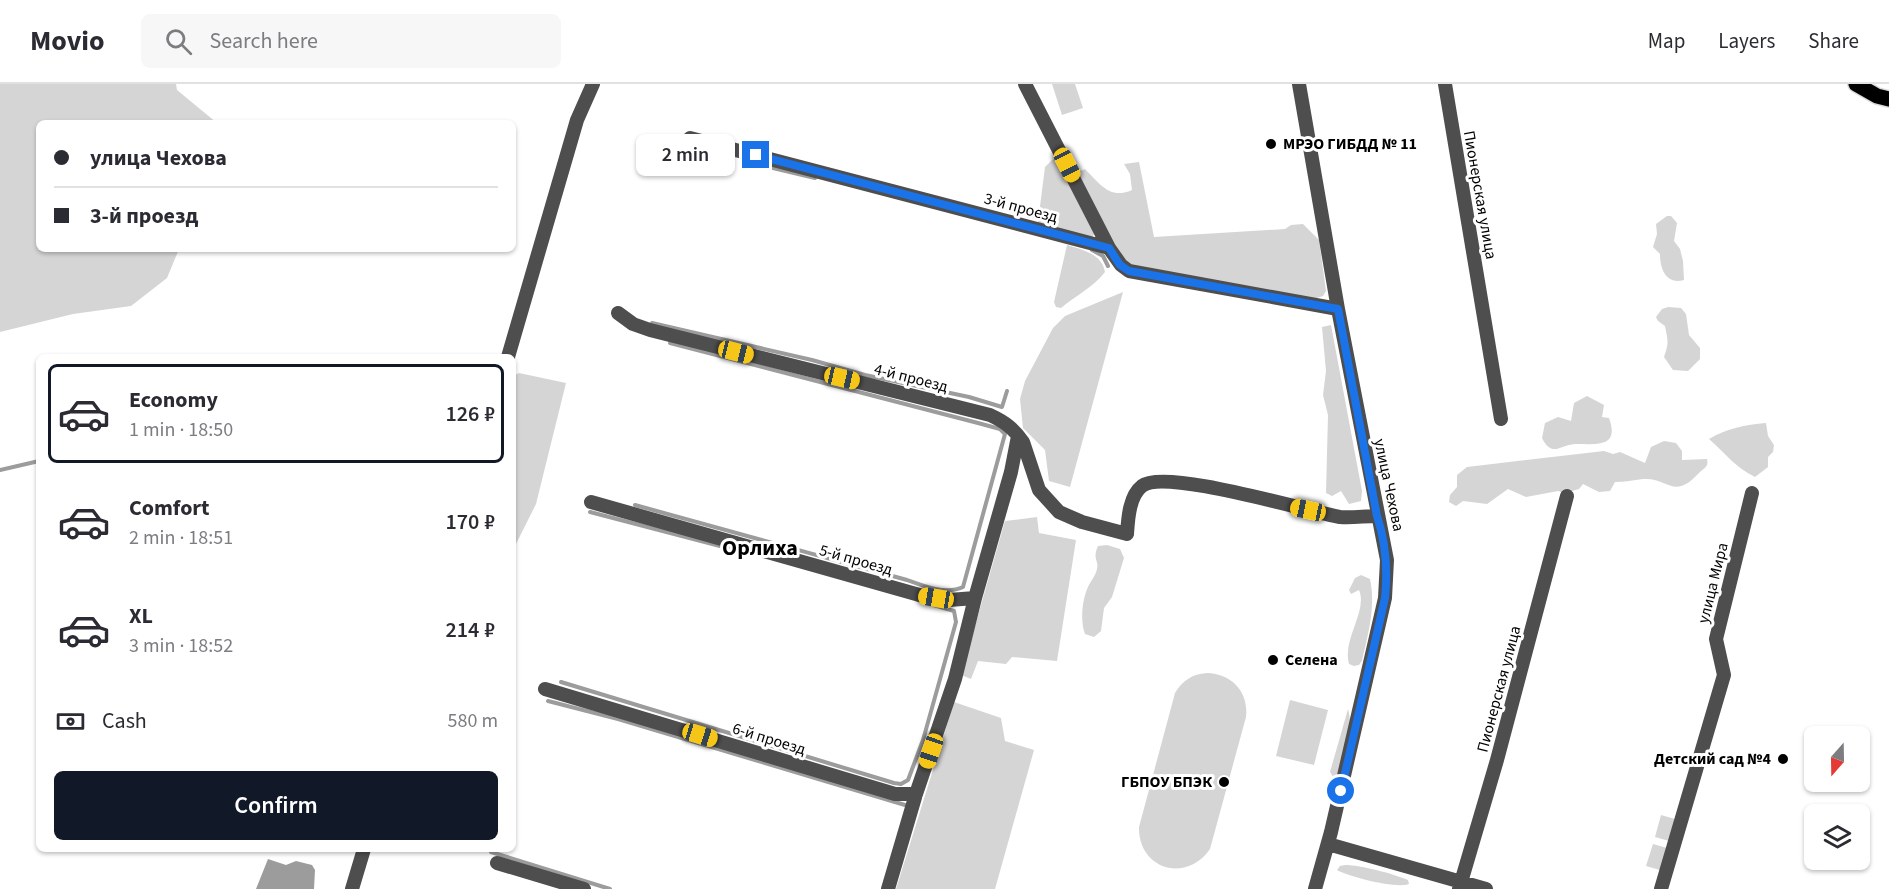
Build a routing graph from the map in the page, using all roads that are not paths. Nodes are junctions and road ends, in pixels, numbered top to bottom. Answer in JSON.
{"nodes":[{"id":1,"x":593,"y":84,"type":"edge"},
{"id":2,"x":1025,"y":84,"type":"edge"},
{"id":3,"x":1299,"y":84,"type":"edge"},
{"id":4,"x":1445,"y":84,"type":"edge"},
{"id":5,"x":1856,"y":84,"type":"edge"},
{"id":6,"x":1889,"y":99,"type":"edge"},
{"id":7,"x":690,"y":138,"type":"dead end"},
{"id":8,"x":1109,"y":248,"type":"junction"},
{"id":9,"x":1338,"y":309,"type":"junction"},
{"id":10,"x":618,"y":313,"type":"dead end"},
{"id":11,"x":509,"y":354,"type":"edge"},
{"id":12,"x":1502,"y":419,"type":"dead end"},
{"id":13,"x":1018,"y":436,"type":"junction"},
{"id":14,"x":1752,"y":493,"type":"dead end"},
{"id":15,"x":1567,"y":496,"type":"dead end"},
{"id":16,"x":591,"y":502,"type":"dead end"},
{"id":17,"x":1377,"y":516,"type":"junction"},
{"id":18,"x":975,"y":598,"type":"junction"},
{"id":19,"x":546,"y":689,"type":"dead end"},
{"id":20,"x":916,"y":794,"type":"junction"},
{"id":21,"x":1328,"y":844,"type":"junction"},
{"id":22,"x":363,"y":852,"type":"edge"},
{"id":23,"x":497,"y":863,"type":"dead end"},
{"id":24,"x":1460,"y":885,"type":"edge"},
{"id":25,"x":352,"y":889,"type":"edge"},
{"id":26,"x":584,"y":889,"type":"edge"},
{"id":27,"x":888,"y":889,"type":"edge"},
{"id":28,"x":1315,"y":889,"type":"edge"},
{"id":29,"x":1486,"y":889,"type":"edge"},
{"id":30,"x":1661,"y":889,"type":"edge"}],
"edges":[{"from":1,"to":11,"type":"street"},
{"from":2,"to":8,"type":"street"},
{"from":3,"to":9,"type":"street","name":"улица Чехова"},
{"from":4,"to":12,"type":"street","name":"Пионерская улица"},
{"from":5,"to":6,"type":"main road"},
{"from":7,"to":8,"type":"street","name":"3-й проезд"},
{"from":8,"to":9,"type":"street"},
{"from":9,"to":17,"type":"street","name":"улица Чехова"},
{"from":10,"to":13,"type":"street","name":"4-й проезд"},
{"from":13,"to":17,"type":"street"},
{"from":13,"to":18,"type":"street"},
{"from":14,"to":30,"type":"street","name":"улица Мира"},
{"from":15,"to":24,"type":"street","name":"Пионерская улица"},
{"from":16,"to":18,"type":"street","name":"5-й проезд"},
{"from":17,"to":21,"type":"street","name":"улица Чехова"},
{"from":18,"to":20,"type":"street"},
{"from":19,"to":20,"type":"street","name":"6-й проезд"},
{"from":20,"to":27,"type":"street"},
{"from":21,"to":24,"type":"street"},
{"from":21,"to":28,"type":"street","name":"улица Чехова"},
{"from":22,"to":25,"type":"street"},
{"from":23,"to":26,"type":"street"},
{"from":24,"to":29,"type":"street"}]}
